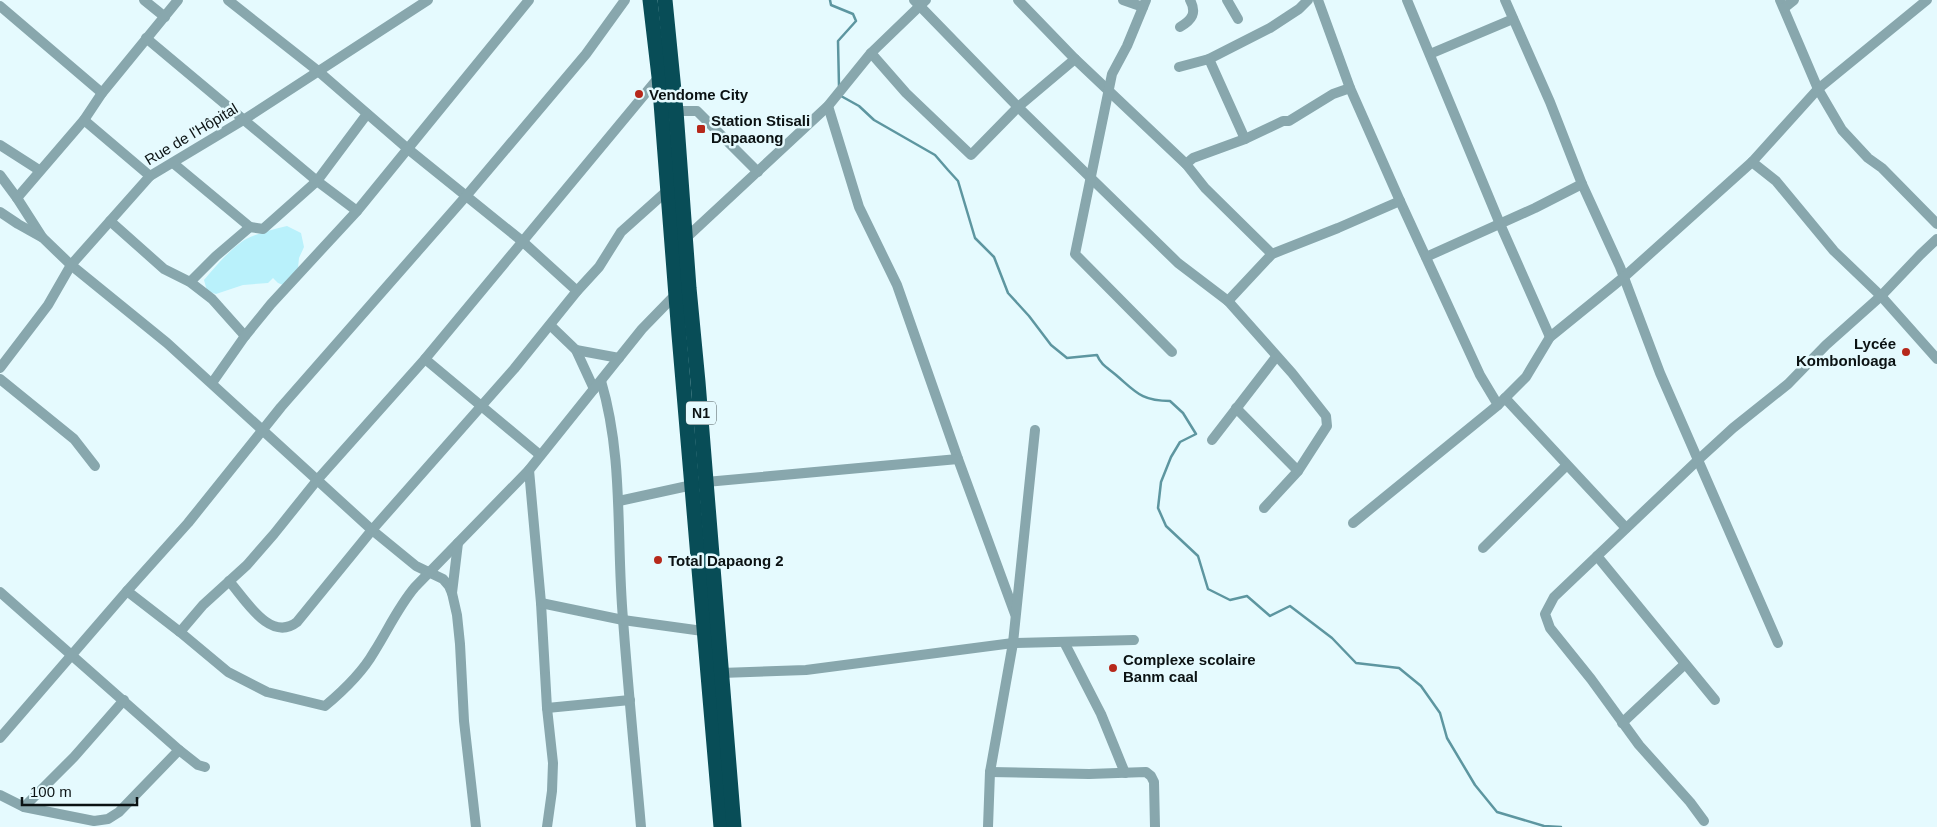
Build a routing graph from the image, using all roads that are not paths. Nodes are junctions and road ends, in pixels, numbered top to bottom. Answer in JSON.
{"nodes":[{"id":1,"x":144,"y":0,"type":"edge"},
{"id":2,"x":178,"y":0,"type":"edge"},
{"id":3,"x":228,"y":0,"type":"edge"},
{"id":4,"x":428,"y":0,"type":"edge"},
{"id":5,"x":530,"y":0,"type":"edge"},
{"id":6,"x":625,"y":0,"type":"edge"},
{"id":7,"x":650,"y":0,"type":"edge"},
{"id":8,"x":664,"y":0,"type":"edge"},
{"id":9,"x":1018,"y":0,"type":"edge"},
{"id":10,"x":1123,"y":0,"type":"edge"},
{"id":11,"x":1190,"y":0,"type":"edge"},
{"id":12,"x":1227,"y":0,"type":"edge"},
{"id":13,"x":1308,"y":0,"type":"edge"},
{"id":14,"x":1318,"y":0,"type":"edge"},
{"id":15,"x":1407,"y":0,"type":"edge"},
{"id":16,"x":1504,"y":0,"type":"edge"},
{"id":17,"x":1794,"y":0,"type":"edge"},
{"id":18,"x":1928,"y":0,"type":"edge"},
{"id":19,"x":920,"y":2,"type":"edge"},
{"id":20,"x":1144,"y":4,"type":"edge"},
{"id":21,"x":1782,"y":4,"type":"edge"},
{"id":22,"x":0,"y":6,"type":"edge"},
{"id":23,"x":165,"y":17,"type":"junction"},
{"id":24,"x":1238,"y":19,"type":"dead end"},
{"id":25,"x":1513,"y":19,"type":"junction"},
{"id":26,"x":1180,"y":28,"type":"dead end"},
{"id":27,"x":146,"y":38,"type":"junction"},
{"id":28,"x":871,"y":54,"type":"junction"},
{"id":29,"x":1430,"y":54,"type":"junction"},
{"id":30,"x":1075,"y":59,"type":"junction"},
{"id":31,"x":1209,"y":60,"type":"junction"},
{"id":32,"x":1179,"y":67,"type":"dead end"},
{"id":33,"x":318,"y":72,"type":"junction"},
{"id":34,"x":660,"y":77,"type":"junction"},
{"id":35,"x":1350,"y":88,"type":"junction"},
{"id":36,"x":1818,"y":89,"type":"junction"},
{"id":37,"x":1108,"y":91,"type":"junction"},
{"id":38,"x":102,"y":93,"type":"junction"},
{"id":39,"x":828,"y":106,"type":"junction"},
{"id":40,"x":1018,"y":106,"type":"junction"},
{"id":41,"x":676,"y":111,"type":"junction"},
{"id":42,"x":367,"y":114,"type":"junction"},
{"id":43,"x":245,"y":119,"type":"junction"},
{"id":44,"x":84,"y":120,"type":"junction"},
{"id":45,"x":1245,"y":139,"type":"junction"},
{"id":46,"x":0,"y":146,"type":"edge"},
{"id":47,"x":408,"y":149,"type":"junction"},
{"id":48,"x":1752,"y":162,"type":"junction"},
{"id":49,"x":173,"y":163,"type":"junction"},
{"id":50,"x":1186,"y":164,"type":"junction"},
{"id":51,"x":40,"y":170,"type":"junction"},
{"id":52,"x":758,"y":172,"type":"junction"},
{"id":53,"x":0,"y":175,"type":"edge"},
{"id":54,"x":150,"y":176,"type":"junction"},
{"id":55,"x":1090,"y":176,"type":"junction"},
{"id":56,"x":317,"y":180,"type":"junction"},
{"id":57,"x":1582,"y":184,"type":"junction"},
{"id":58,"x":668,"y":190,"type":"junction"},
{"id":59,"x":467,"y":196,"type":"junction"},
{"id":60,"x":17,"y":198,"type":"junction"},
{"id":61,"x":1400,"y":201,"type":"junction"},
{"id":62,"x":357,"y":210,"type":"junction"},
{"id":63,"x":0,"y":212,"type":"edge"},
{"id":64,"x":110,"y":221,"type":"junction"},
{"id":65,"x":1500,"y":224,"type":"junction"},
{"id":66,"x":1937,"y":224,"type":"edge"},
{"id":67,"x":250,"y":226,"type":"junction"},
{"id":68,"x":43,"y":238,"type":"junction"},
{"id":69,"x":686,"y":238,"type":"junction"},
{"id":70,"x":1937,"y":239,"type":"edge"},
{"id":71,"x":522,"y":241,"type":"junction"},
{"id":72,"x":1272,"y":254,"type":"junction"},
{"id":73,"x":1426,"y":256,"type":"junction"},
{"id":74,"x":71,"y":265,"type":"junction"},
{"id":75,"x":1624,"y":277,"type":"junction"},
{"id":76,"x":190,"y":282,"type":"junction"},
{"id":77,"x":683,"y":290,"type":"junction"},
{"id":78,"x":577,"y":291,"type":"junction"},
{"id":79,"x":1881,"y":296,"type":"junction"},
{"id":80,"x":1228,"y":301,"type":"junction"},
{"id":81,"x":550,"y":326,"type":"junction"},
{"id":82,"x":245,"y":336,"type":"junction"},
{"id":83,"x":1550,"y":337,"type":"junction"},
{"id":84,"x":576,"y":350,"type":"junction"},
{"id":85,"x":1172,"y":352,"type":"dead end"},
{"id":86,"x":1276,"y":357,"type":"junction"},
{"id":87,"x":619,"y":358,"type":"junction"},
{"id":88,"x":425,"y":359,"type":"junction"},
{"id":89,"x":1937,"y":359,"type":"edge"},
{"id":90,"x":0,"y":368,"type":"edge"},
{"id":91,"x":0,"y":379,"type":"edge"},
{"id":92,"x":212,"y":383,"type":"junction"},
{"id":93,"x":597,"y":385,"type":"junction"},
{"id":94,"x":1502,"y":401,"type":"junction"},
{"id":95,"x":482,"y":406,"type":"junction"},
{"id":96,"x":1236,"y":408,"type":"junction"},
{"id":97,"x":262,"y":429,"type":"junction"},
{"id":98,"x":1035,"y":430,"type":"dead end"},
{"id":99,"x":1212,"y":440,"type":"dead end"},
{"id":100,"x":540,"y":455,"type":"junction"},
{"id":101,"x":958,"y":459,"type":"junction"},
{"id":102,"x":1698,"y":460,"type":"junction"},
{"id":103,"x":95,"y":466,"type":"dead end"},
{"id":104,"x":1566,"y":466,"type":"junction"},
{"id":105,"x":529,"y":470,"type":"junction"},
{"id":106,"x":1298,"y":471,"type":"junction"},
{"id":107,"x":318,"y":479,"type":"junction"},
{"id":108,"x":699,"y":484,"type":"junction"},
{"id":109,"x":619,"y":501,"type":"junction"},
{"id":110,"x":1264,"y":508,"type":"dead end"},
{"id":111,"x":1353,"y":523,"type":"dead end"},
{"id":112,"x":1626,"y":528,"type":"junction"},
{"id":113,"x":372,"y":530,"type":"junction"},
{"id":114,"x":458,"y":543,"type":"junction"},
{"id":115,"x":1483,"y":548,"type":"dead end"},
{"id":116,"x":1597,"y":556,"type":"junction"},
{"id":117,"x":429,"y":572,"type":"junction"},
{"id":118,"x":229,"y":581,"type":"junction"},
{"id":119,"x":127,"y":590,"type":"junction"},
{"id":120,"x":0,"y":592,"type":"edge"},
{"id":121,"x":452,"y":592,"type":"junction"},
{"id":122,"x":541,"y":603,"type":"junction"},
{"id":123,"x":1015,"y":614,"type":"junction"},
{"id":124,"x":623,"y":620,"type":"junction"},
{"id":125,"x":180,"y":632,"type":"junction"},
{"id":126,"x":712,"y":632,"type":"junction"},
{"id":127,"x":1134,"y":640,"type":"dead end"},
{"id":128,"x":1064,"y":642,"type":"junction"},
{"id":129,"x":1013,"y":643,"type":"junction"},
{"id":130,"x":1778,"y":643,"type":"dead end"},
{"id":131,"x":72,"y":655,"type":"junction"},
{"id":132,"x":1685,"y":664,"type":"junction"},
{"id":133,"x":721,"y":673,"type":"junction"},
{"id":134,"x":124,"y":700,"type":"junction"},
{"id":135,"x":630,"y":700,"type":"junction"},
{"id":136,"x":1715,"y":700,"type":"dead end"},
{"id":137,"x":547,"y":708,"type":"junction"},
{"id":138,"x":1622,"y":724,"type":"junction"},
{"id":139,"x":0,"y":738,"type":"edge"},
{"id":140,"x":179,"y":750,"type":"junction"},
{"id":141,"x":204,"y":767,"type":"dead end"},
{"id":142,"x":990,"y":772,"type":"junction"},
{"id":143,"x":1125,"y":773,"type":"junction"},
{"id":144,"x":0,"y":795,"type":"edge"},
{"id":145,"x":24,"y":807,"type":"junction"},
{"id":146,"x":1704,"y":821,"type":"dead end"},
{"id":147,"x":476,"y":827,"type":"edge"},
{"id":148,"x":547,"y":827,"type":"edge"},
{"id":149,"x":641,"y":827,"type":"edge"},
{"id":150,"x":721,"y":827,"type":"edge"},
{"id":151,"x":734,"y":827,"type":"edge"},
{"id":152,"x":988,"y":827,"type":"edge"},
{"id":153,"x":1155,"y":827,"type":"edge"}],
"edges":[{"from":1,"to":23,"type":"street"},
{"from":2,"to":23,"type":"street"},
{"from":3,"to":33,"type":"street"},
{"from":4,"to":33,"type":"street","name":"Rue de l'Hôpital"},
{"from":5,"to":47,"type":"street"},
{"from":6,"to":59,"type":"street"},
{"from":7,"to":34,"type":"highway","number":"N1"},
{"from":8,"to":41,"type":"highway","number":"N1"},
{"from":9,"to":30,"type":"street"},
{"from":10,"to":20,"type":"street"},
{"from":11,"to":26,"type":"street"},
{"from":12,"to":24,"type":"street"},
{"from":13,"to":31,"type":"street"},
{"from":14,"to":35,"type":"street"},
{"from":15,"to":29,"type":"street"},
{"from":16,"to":25,"type":"street"},
{"from":17,"to":21,"type":"street"},
{"from":18,"to":36,"type":"street"},
{"from":19,"to":28,"type":"street"},
{"from":19,"to":40,"type":"street"},
{"from":20,"to":37,"type":"street"},
{"from":21,"to":36,"type":"street"},
{"from":22,"to":38,"type":"street"},
{"from":23,"to":27,"type":"street"},
{"from":25,"to":29,"type":"street"},
{"from":25,"to":57,"type":"street"},
{"from":27,"to":38,"type":"street"},
{"from":27,"to":43,"type":"street"},
{"from":28,"to":39,"type":"street"},
{"from":28,"to":40,"type":"street"},
{"from":29,"to":65,"type":"street"},
{"from":30,"to":37,"type":"street"},
{"from":30,"to":40,"type":"street"},
{"from":31,"to":32,"type":"street"},
{"from":31,"to":45,"type":"street"},
{"from":33,"to":42,"type":"street"},
{"from":33,"to":43,"type":"street","name":"Rue de l'Hôpital"},
{"from":34,"to":58,"type":"highway","number":"N1"},
{"from":34,"to":71,"type":"street"},
{"from":35,"to":45,"type":"street"},
{"from":35,"to":61,"type":"street"},
{"from":36,"to":48,"type":"street"},
{"from":36,"to":66,"type":"street"},
{"from":37,"to":50,"type":"street"},
{"from":37,"to":55,"type":"street"},
{"from":38,"to":44,"type":"street"},
{"from":39,"to":52,"type":"street"},
{"from":39,"to":101,"type":"street"},
{"from":40,"to":55,"type":"street"},
{"from":41,"to":52,"type":"street"},
{"from":41,"to":69,"type":"highway","number":"N1"},
{"from":42,"to":47,"type":"street"},
{"from":42,"to":56,"type":"street"},
{"from":43,"to":49,"type":"street","name":"Rue de l'Hôpital"},
{"from":43,"to":56,"type":"street"},
{"from":44,"to":51,"type":"street"},
{"from":44,"to":54,"type":"street"},
{"from":45,"to":50,"type":"street"},
{"from":46,"to":51,"type":"street"},
{"from":47,"to":59,"type":"street"},
{"from":47,"to":62,"type":"street"},
{"from":48,"to":75,"type":"street"},
{"from":48,"to":79,"type":"street"},
{"from":49,"to":54,"type":"street","name":"Rue de l'Hôpital"},
{"from":49,"to":67,"type":"street"},
{"from":50,"to":72,"type":"street"},
{"from":51,"to":60,"type":"street"},
{"from":52,"to":69,"type":"street"},
{"from":53,"to":60,"type":"street"},
{"from":54,"to":64,"type":"street","name":"Rue de l'Hôpital"},
{"from":55,"to":80,"type":"street"},
{"from":55,"to":85,"type":"street"},
{"from":56,"to":62,"type":"street"},
{"from":56,"to":67,"type":"street"},
{"from":57,"to":65,"type":"street"},
{"from":57,"to":75,"type":"street"},
{"from":58,"to":77,"type":"highway","number":"N1"},
{"from":58,"to":78,"type":"street"},
{"from":59,"to":71,"type":"street"},
{"from":59,"to":97,"type":"street"},
{"from":60,"to":68,"type":"street"},
{"from":61,"to":72,"type":"street"},
{"from":61,"to":73,"type":"street"},
{"from":62,"to":82,"type":"street"},
{"from":63,"to":68,"type":"street"},
{"from":64,"to":74,"type":"street","name":"Rue de l'Hôpital"},
{"from":64,"to":76,"type":"street"},
{"from":65,"to":73,"type":"street"},
{"from":65,"to":83,"type":"street"},
{"from":67,"to":76,"type":"street"},
{"from":68,"to":74,"type":"street"},
{"from":69,"to":77,"type":"highway","number":"N1"},
{"from":70,"to":79,"type":"street"},
{"from":71,"to":78,"type":"street"},
{"from":71,"to":88,"type":"street"},
{"from":72,"to":80,"type":"street"},
{"from":73,"to":94,"type":"street"},
{"from":74,"to":90,"type":"street","name":"Rue de l'Hôpital"},
{"from":74,"to":92,"type":"street"},
{"from":75,"to":83,"type":"street"},
{"from":75,"to":102,"type":"street"},
{"from":76,"to":82,"type":"street"},
{"from":77,"to":87,"type":"street"},
{"from":77,"to":108,"type":"highway","number":"N1"},
{"from":78,"to":81,"type":"street"},
{"from":79,"to":89,"type":"street"},
{"from":79,"to":102,"type":"street"},
{"from":80,"to":86,"type":"street"},
{"from":81,"to":84,"type":"street"},
{"from":81,"to":95,"type":"street"},
{"from":82,"to":92,"type":"street"},
{"from":83,"to":94,"type":"street"},
{"from":84,"to":87,"type":"street"},
{"from":84,"to":93,"type":"street"},
{"from":86,"to":96,"type":"street"},
{"from":86,"to":106,"type":"street"},
{"from":87,"to":93,"type":"street"},
{"from":88,"to":95,"type":"street"},
{"from":88,"to":107,"type":"street"},
{"from":91,"to":103,"type":"street"},
{"from":92,"to":97,"type":"street"},
{"from":93,"to":100,"type":"street"},
{"from":93,"to":109,"type":"street"},
{"from":94,"to":104,"type":"street"},
{"from":94,"to":111,"type":"street"},
{"from":95,"to":100,"type":"street"},
{"from":95,"to":113,"type":"street"},
{"from":96,"to":99,"type":"street"},
{"from":96,"to":106,"type":"street"},
{"from":97,"to":107,"type":"street"},
{"from":97,"to":119,"type":"street"},
{"from":98,"to":123,"type":"street"},
{"from":100,"to":105,"type":"street"},
{"from":101,"to":108,"type":"street"},
{"from":101,"to":123,"type":"street"},
{"from":102,"to":112,"type":"street"},
{"from":102,"to":130,"type":"street"},
{"from":104,"to":112,"type":"street"},
{"from":104,"to":115,"type":"street"},
{"from":105,"to":114,"type":"street"},
{"from":105,"to":122,"type":"street"},
{"from":106,"to":110,"type":"street"},
{"from":107,"to":113,"type":"street"},
{"from":107,"to":118,"type":"street"},
{"from":108,"to":109,"type":"street"},
{"from":108,"to":126,"type":"highway","number":"N1"},
{"from":109,"to":124,"type":"street"},
{"from":112,"to":116,"type":"street"},
{"from":113,"to":117,"type":"street"},
{"from":113,"to":118,"type":"street"},
{"from":114,"to":117,"type":"street"},
{"from":114,"to":121,"type":"street"},
{"from":116,"to":132,"type":"street"},
{"from":116,"to":138,"type":"street"},
{"from":117,"to":121,"type":"street"},
{"from":117,"to":125,"type":"street"},
{"from":118,"to":125,"type":"street"},
{"from":119,"to":125,"type":"street"},
{"from":119,"to":131,"type":"street"},
{"from":120,"to":131,"type":"street"},
{"from":121,"to":147,"type":"street"},
{"from":122,"to":124,"type":"street"},
{"from":122,"to":137,"type":"street"},
{"from":123,"to":129,"type":"street"},
{"from":124,"to":126,"type":"street"},
{"from":124,"to":135,"type":"street"},
{"from":126,"to":133,"type":"highway","number":"N1"},
{"from":126,"to":150,"type":"highway","number":"N1"},
{"from":127,"to":128,"type":"street"},
{"from":128,"to":129,"type":"street"},
{"from":128,"to":143,"type":"street"},
{"from":129,"to":133,"type":"street"},
{"from":129,"to":142,"type":"street"},
{"from":131,"to":134,"type":"street"},
{"from":131,"to":139,"type":"street"},
{"from":132,"to":136,"type":"street"},
{"from":132,"to":138,"type":"street"},
{"from":133,"to":151,"type":"highway","number":"N1"},
{"from":134,"to":140,"type":"street"},
{"from":134,"to":145,"type":"street"},
{"from":135,"to":137,"type":"street"},
{"from":135,"to":149,"type":"street"},
{"from":137,"to":148,"type":"street"},
{"from":138,"to":146,"type":"street"},
{"from":140,"to":141,"type":"street"},
{"from":140,"to":145,"type":"street"},
{"from":142,"to":143,"type":"street"},
{"from":142,"to":152,"type":"street"},
{"from":143,"to":153,"type":"street"},
{"from":144,"to":145,"type":"street"}]}
